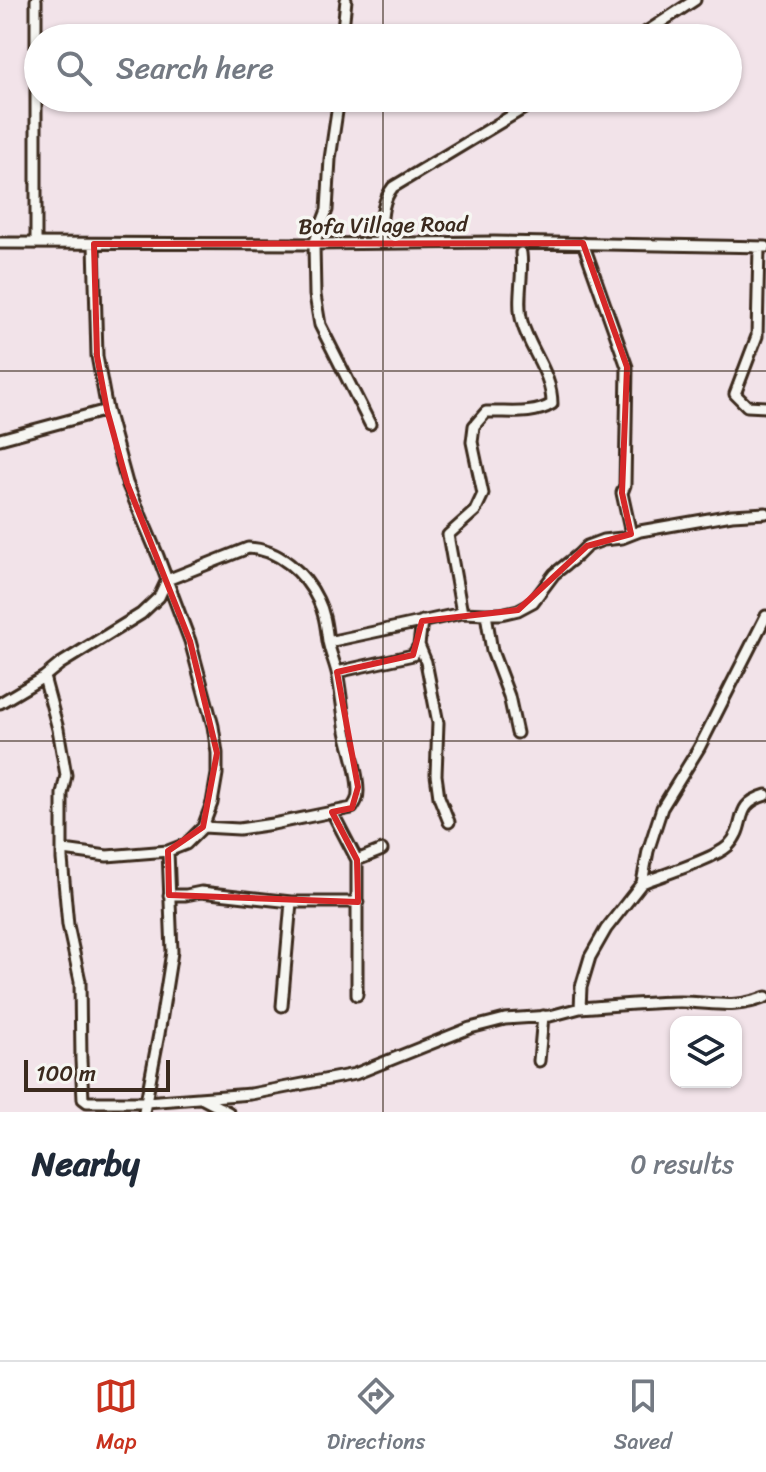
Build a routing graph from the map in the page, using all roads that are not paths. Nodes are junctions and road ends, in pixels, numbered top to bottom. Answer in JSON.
{"nodes":[{"id":1,"x":36,"y":0,"type":"edge"},
{"id":2,"x":346,"y":0,"type":"edge"},
{"id":3,"x":695,"y":0,"type":"edge"},
{"id":4,"x":36,"y":24,"type":"edge"},
{"id":5,"x":343,"y":24,"type":"edge"},
{"id":6,"x":658,"y":24,"type":"edge"},
{"id":7,"x":36,"y":112,"type":"edge"},
{"id":8,"x":337,"y":112,"type":"edge"},
{"id":9,"x":518,"y":112,"type":"edge"},
{"id":10,"x":0,"y":243,"type":"edge"},
{"id":11,"x":36,"y":243,"type":"junction"},
{"id":12,"x":380,"y":243,"type":"junction"},
{"id":13,"x":583,"y":243,"type":"junction"},
{"id":14,"x":94,"y":244,"type":"junction"},
{"id":15,"x":314,"y":244,"type":"junction"},
{"id":16,"x":762,"y":247,"type":"edge"},
{"id":17,"x":521,"y":253,"type":"dead end"},
{"id":18,"x":766,"y":407,"type":"edge"},
{"id":19,"x":107,"y":410,"type":"junction"},
{"id":20,"x":370,"y":424,"type":"dead end"},
{"id":21,"x":0,"y":439,"type":"edge"},
{"id":22,"x":766,"y":513,"type":"edge"},
{"id":23,"x":631,"y":534,"type":"junction"},
{"id":24,"x":167,"y":580,"type":"junction"},
{"id":25,"x":462,"y":613,"type":"junction"},
{"id":26,"x":486,"y":614,"type":"junction"},
{"id":27,"x":766,"y":616,"type":"edge"},
{"id":28,"x":422,"y":621,"type":"junction"},
{"id":29,"x":328,"y":642,"type":"junction"},
{"id":30,"x":419,"y":645,"type":"junction"},
{"id":31,"x":337,"y":672,"type":"junction"},
{"id":32,"x":44,"y":677,"type":"junction"},
{"id":33,"x":0,"y":703,"type":"edge"},
{"id":34,"x":517,"y":733,"type":"dead end"},
{"id":35,"x":766,"y":795,"type":"edge"},
{"id":36,"x":332,"y":812,"type":"junction"},
{"id":37,"x":449,"y":822,"type":"dead end"},
{"id":38,"x":203,"y":827,"type":"junction"},
{"id":39,"x":64,"y":850,"type":"junction"},
{"id":40,"x":382,"y":850,"type":"dead end"},
{"id":41,"x":168,"y":851,"type":"junction"},
{"id":42,"x":357,"y":860,"type":"junction"},
{"id":43,"x":642,"y":883,"type":"junction"},
{"id":44,"x":169,"y":895,"type":"junction"},
{"id":45,"x":291,"y":902,"type":"junction"},
{"id":46,"x":358,"y":902,"type":"junction"},
{"id":47,"x":357,"y":995,"type":"dead end"},
{"id":48,"x":766,"y":997,"type":"edge"},
{"id":49,"x":282,"y":1006,"type":"dead end"},
{"id":50,"x":580,"y":1008,"type":"junction"},
{"id":51,"x":543,"y":1016,"type":"junction"},
{"id":52,"x":539,"y":1061,"type":"dead end"},
{"id":53,"x":201,"y":1098,"type":"junction"},
{"id":54,"x":145,"y":1107,"type":"edge"},
{"id":55,"x":228,"y":1112,"type":"edge"}],
"edges":[{"from":1,"to":4,"type":"street"},
{"from":2,"to":5,"type":"street"},
{"from":3,"to":6,"type":"street"},
{"from":7,"to":11,"type":"street"},
{"from":8,"to":15,"type":"street"},
{"from":9,"to":12,"type":"street"},
{"from":10,"to":11,"type":"street","name":"Bofa Village Road"},
{"from":11,"to":14,"type":"street","name":"Bofa Village Road"},
{"from":12,"to":13,"type":"street","name":"Bofa Village Road"},
{"from":12,"to":15,"type":"street","name":"Bofa Village Road"},
{"from":13,"to":16,"type":"street","name":"Bofa Village Road"},
{"from":13,"to":23,"type":"street"},
{"from":14,"to":15,"type":"street","name":"Bofa Village Road"},
{"from":14,"to":19,"type":"street"},
{"from":15,"to":20,"type":"street"},
{"from":16,"to":18,"type":"street"},
{"from":17,"to":25,"type":"street"},
{"from":19,"to":21,"type":"street"},
{"from":19,"to":24,"type":"street"},
{"from":22,"to":23,"type":"street"},
{"from":23,"to":26,"type":"street"},
{"from":24,"to":29,"type":"street"},
{"from":24,"to":32,"type":"street"},
{"from":24,"to":38,"type":"street"},
{"from":25,"to":26,"type":"street"},
{"from":25,"to":28,"type":"street"},
{"from":26,"to":34,"type":"street"},
{"from":27,"to":43,"type":"street"},
{"from":28,"to":29,"type":"street"},
{"from":28,"to":30,"type":"street"},
{"from":29,"to":31,"type":"street"},
{"from":30,"to":31,"type":"street"},
{"from":30,"to":37,"type":"street"},
{"from":31,"to":36,"type":"street"},
{"from":32,"to":33,"type":"street"},
{"from":32,"to":39,"type":"street"},
{"from":35,"to":43,"type":"street"},
{"from":36,"to":38,"type":"street"},
{"from":36,"to":42,"type":"street"},
{"from":38,"to":41,"type":"street"},
{"from":39,"to":41,"type":"street"},
{"from":39,"to":54,"type":"street"},
{"from":40,"to":42,"type":"street"},
{"from":41,"to":44,"type":"street"},
{"from":42,"to":46,"type":"street"},
{"from":43,"to":50,"type":"street"},
{"from":44,"to":45,"type":"street"},
{"from":44,"to":54,"type":"street"},
{"from":45,"to":46,"type":"street"},
{"from":45,"to":49,"type":"street"},
{"from":46,"to":47,"type":"street"},
{"from":48,"to":50,"type":"street"},
{"from":50,"to":51,"type":"street"},
{"from":51,"to":52,"type":"street"},
{"from":51,"to":53,"type":"street"},
{"from":53,"to":54,"type":"street"},
{"from":53,"to":55,"type":"street"}]}
